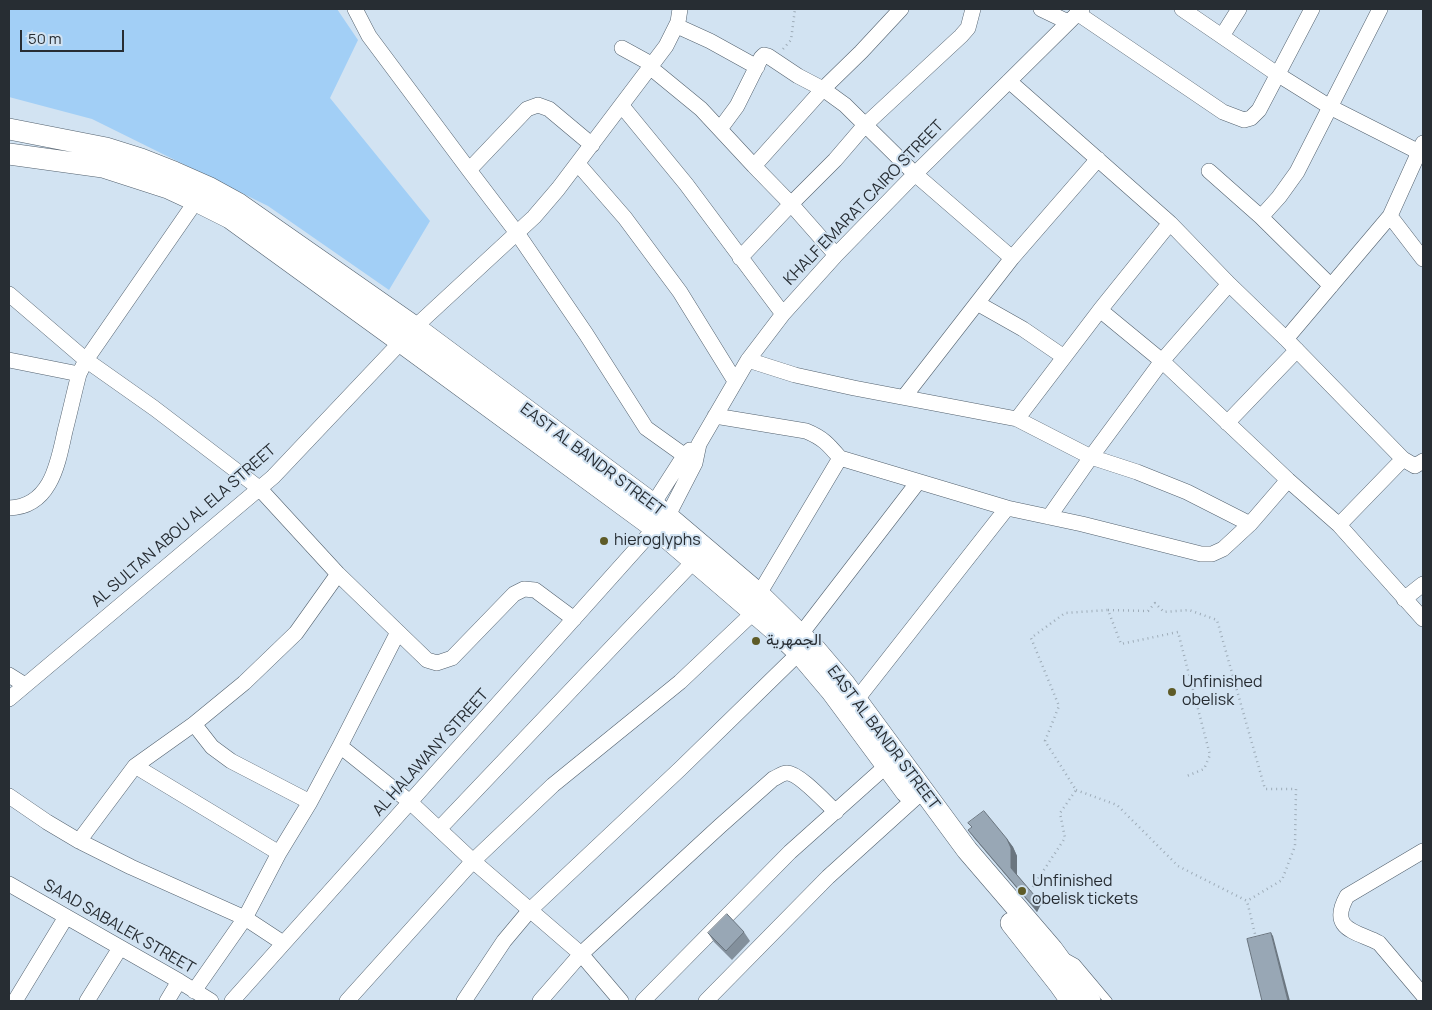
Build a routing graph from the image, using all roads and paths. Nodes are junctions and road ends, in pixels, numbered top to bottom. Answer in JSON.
{"nodes":[{"id":1,"x":355,"y":9,"type":"edge"},
{"id":2,"x":680,"y":9,"type":"edge"},
{"id":3,"x":795,"y":9,"type":"edge"},
{"id":4,"x":901,"y":9,"type":"edge"},
{"id":5,"x":974,"y":9,"type":"edge"},
{"id":6,"x":1041,"y":9,"type":"edge"},
{"id":7,"x":1182,"y":9,"type":"edge"},
{"id":8,"x":1239,"y":9,"type":"edge"},
{"id":9,"x":1312,"y":9,"type":"edge"},
{"id":10,"x":1380,"y":9,"type":"edge"},
{"id":11,"x":1076,"y":15,"type":"edge"},
{"id":12,"x":677,"y":26,"type":"junction"},
{"id":13,"x":1222,"y":36,"type":"junction"},
{"id":14,"x":622,"y":48,"type":"dead end"},
{"id":15,"x":774,"y":60,"type":"junction"},
{"id":16,"x":652,"y":67,"type":"junction"},
{"id":17,"x":757,"y":67,"type":"junction"},
{"id":18,"x":1277,"y":74,"type":"junction"},
{"id":19,"x":1009,"y":81,"type":"junction"},
{"id":20,"x":823,"y":89,"type":"junction"},
{"id":21,"x":622,"y":106,"type":"junction"},
{"id":22,"x":1330,"y":107,"type":"junction"},
{"id":23,"x":864,"y":125,"type":"junction"},
{"id":24,"x":9,"y":129,"type":"edge"},
{"id":25,"x":720,"y":129,"type":"junction"},
{"id":26,"x":30,"y":133,"type":"junction"},
{"id":27,"x":592,"y":145,"type":"junction"},
{"id":28,"x":1421,"y":147,"type":"edge"},
{"id":29,"x":18,"y":155,"type":"edge"},
{"id":30,"x":1098,"y":159,"type":"junction"},
{"id":31,"x":578,"y":164,"type":"junction"},
{"id":32,"x":754,"y":166,"type":"junction"},
{"id":33,"x":469,"y":170,"type":"junction"},
{"id":34,"x":1209,"y":171,"type":"dead end"},
{"id":35,"x":915,"y":174,"type":"junction"},
{"id":36,"x":196,"y":201,"type":"junction"},
{"id":37,"x":791,"y":204,"type":"junction"},
{"id":38,"x":1390,"y":216,"type":"junction"},
{"id":39,"x":1261,"y":217,"type":"junction"},
{"id":40,"x":1170,"y":223,"type":"junction"},
{"id":41,"x":517,"y":233,"type":"junction"},
{"id":42,"x":836,"y":255,"type":"junction"},
{"id":43,"x":740,"y":258,"type":"junction"},
{"id":44,"x":1012,"y":258,"type":"junction"},
{"id":45,"x":1423,"y":260,"type":"edge"},
{"id":46,"x":1228,"y":284,"type":"junction"},
{"id":47,"x":1331,"y":286,"type":"junction"},
{"id":48,"x":9,"y":294,"type":"edge"},
{"id":49,"x":977,"y":303,"type":"junction"},
{"id":50,"x":1100,"y":310,"type":"junction"},
{"id":51,"x":783,"y":314,"type":"junction"},
{"id":52,"x":408,"y":334,"type":"junction"},
{"id":53,"x":1291,"y":345,"type":"junction"},
{"id":54,"x":1064,"y":357,"type":"junction"},
{"id":55,"x":9,"y":360,"type":"edge"},
{"id":56,"x":748,"y":360,"type":"junction"},
{"id":57,"x":1162,"y":362,"type":"junction"},
{"id":58,"x":83,"y":367,"type":"junction"},
{"id":59,"x":735,"y":381,"type":"junction"},
{"id":60,"x":904,"y":397,"type":"junction"},
{"id":61,"x":715,"y":416,"type":"junction"},
{"id":62,"x":1017,"y":419,"type":"junction"},
{"id":63,"x":1227,"y":423,"type":"junction"},
{"id":64,"x":1090,"y":457,"type":"junction"},
{"id":65,"x":840,"y":458,"type":"junction"},
{"id":66,"x":689,"y":460,"type":"junction"},
{"id":67,"x":1416,"y":466,"type":"edge"},
{"id":68,"x":1288,"y":480,"type":"junction"},
{"id":69,"x":918,"y":482,"type":"junction"},
{"id":70,"x":259,"y":488,"type":"junction"},
{"id":71,"x":9,"y":508,"type":"edge"},
{"id":72,"x":1006,"y":508,"type":"junction"},
{"id":73,"x":1049,"y":517,"type":"junction"},
{"id":74,"x":656,"y":520,"type":"junction"},
{"id":75,"x":1250,"y":524,"type":"junction"},
{"id":76,"x":1339,"y":525,"type":"junction"},
{"id":77,"x":694,"y":561,"type":"junction"},
{"id":78,"x":338,"y":574,"type":"junction"},
{"id":79,"x":1423,"y":584,"type":"edge"},
{"id":80,"x":1404,"y":599,"type":"junction"},
{"id":81,"x":757,"y":603,"type":"junction"},
{"id":82,"x":1108,"y":610,"type":"junction"},
{"id":83,"x":574,"y":619,"type":"junction"},
{"id":84,"x":1423,"y":619,"type":"edge"},
{"id":85,"x":398,"y":632,"type":"junction"},
{"id":86,"x":800,"y":644,"type":"junction"},
{"id":87,"x":9,"y":675,"type":"edge"},
{"id":88,"x":25,"y":685,"type":"junction"},
{"id":89,"x":9,"y":698,"type":"edge"},
{"id":90,"x":852,"y":707,"type":"junction"},
{"id":91,"x":194,"y":724,"type":"junction"},
{"id":92,"x":340,"y":746,"type":"junction"},
{"id":93,"x":892,"y":761,"type":"junction"},
{"id":94,"x":134,"y":766,"type":"junction"},
{"id":95,"x":1187,"y":776,"type":"dead end"},
{"id":96,"x":1076,"y":790,"type":"junction"},
{"id":97,"x":918,"y":795,"type":"junction"},
{"id":98,"x":9,"y":796,"type":"edge"},
{"id":99,"x":310,"y":802,"type":"junction"},
{"id":100,"x":410,"y":802,"type":"junction"},
{"id":101,"x":836,"y":812,"type":"junction"},
{"id":102,"x":439,"y":829,"type":"junction"},
{"id":103,"x":80,"y":841,"type":"junction"},
{"id":104,"x":1423,"y":851,"type":"edge"},
{"id":105,"x":279,"y":853,"type":"junction"},
{"id":106,"x":472,"y":861,"type":"junction"},
{"id":107,"x":9,"y":884,"type":"edge"},
{"id":108,"x":1030,"y":891,"type":"edge"},
{"id":109,"x":1247,"y":901,"type":"junction"},
{"id":110,"x":530,"y":910,"type":"junction"},
{"id":111,"x":66,"y":917,"type":"junction"},
{"id":112,"x":246,"y":918,"type":"junction"},
{"id":113,"x":1024,"y":928,"type":"junction"},
{"id":114,"x":1256,"y":940,"type":"edge"},
{"id":115,"x":283,"y":943,"type":"junction"},
{"id":116,"x":120,"y":948,"type":"junction"},
{"id":117,"x":1052,"y":949,"type":"junction"},
{"id":118,"x":581,"y":954,"type":"junction"},
{"id":119,"x":179,"y":981,"type":"junction"},
{"id":120,"x":1067,"y":987,"type":"edge"},
{"id":121,"x":194,"y":991,"type":"junction"},
{"id":122,"x":1423,"y":995,"type":"edge"},
{"id":123,"x":14,"y":1001,"type":"edge"},
{"id":124,"x":87,"y":1001,"type":"edge"},
{"id":125,"x":166,"y":1001,"type":"edge"},
{"id":126,"x":211,"y":1001,"type":"edge"},
{"id":127,"x":232,"y":1001,"type":"edge"},
{"id":128,"x":347,"y":1001,"type":"edge"},
{"id":129,"x":464,"y":1001,"type":"edge"},
{"id":130,"x":540,"y":1001,"type":"edge"},
{"id":131,"x":621,"y":1001,"type":"edge"},
{"id":132,"x":643,"y":1001,"type":"edge"},
{"id":133,"x":706,"y":1001,"type":"edge"},
{"id":134,"x":1090,"y":1001,"type":"edge"},
{"id":135,"x":1108,"y":1001,"type":"edge"}],
"edges":[{"from":1,"to":33,"type":"street"},
{"from":2,"to":12,"type":"street","name":"AL SULTAN ABOU AL ELA STREET"},
{"from":3,"to":15,"type":"path"},
{"from":4,"to":20,"type":"street"},
{"from":5,"to":23,"type":"street"},
{"from":6,"to":11,"type":"street"},
{"from":7,"to":13,"type":"street"},
{"from":8,"to":13,"type":"street"},
{"from":9,"to":18,"type":"street"},
{"from":10,"to":22,"type":"street"},
{"from":11,"to":18,"type":"street"},
{"from":11,"to":19,"type":"street","name":"KHALF EMARAT CAIRO STREET"},
{"from":12,"to":16,"type":"street","name":"AL SULTAN ABOU AL ELA STREET"},
{"from":12,"to":17,"type":"street"},
{"from":13,"to":18,"type":"street"},
{"from":14,"to":16,"type":"street"},
{"from":15,"to":17,"type":"street"},
{"from":15,"to":20,"type":"street"},
{"from":16,"to":21,"type":"street","name":"AL SULTAN ABOU AL ELA STREET"},
{"from":16,"to":25,"type":"street"},
{"from":17,"to":25,"type":"street"},
{"from":18,"to":22,"type":"street"},
{"from":19,"to":30,"type":"street"},
{"from":19,"to":35,"type":"street","name":"KHALF EMARAT CAIRO STREET"},
{"from":20,"to":23,"type":"street"},
{"from":20,"to":32,"type":"street"},
{"from":21,"to":27,"type":"street","name":"AL SULTAN ABOU AL ELA STREET"},
{"from":21,"to":43,"type":"street"},
{"from":22,"to":28,"type":"street"},
{"from":22,"to":39,"type":"street"},
{"from":23,"to":35,"type":"street"},
{"from":23,"to":37,"type":"street"},
{"from":24,"to":26,"type":"main road","name":"EAST AL BANDR STREET"},
{"from":25,"to":32,"type":"street"},
{"from":26,"to":29,"type":"main road"},
{"from":26,"to":52,"type":"main road","name":"EAST AL BANDR STREET"},
{"from":27,"to":31,"type":"street","name":"AL SULTAN ABOU AL ELA STREET"},
{"from":27,"to":33,"type":"street"},
{"from":28,"to":38,"type":"street"},
{"from":29,"to":36,"type":"main road","name":"EAST AL BANDR STREET"},
{"from":30,"to":40,"type":"street"},
{"from":30,"to":44,"type":"street"},
{"from":31,"to":41,"type":"street","name":"AL SULTAN ABOU AL ELA STREET"},
{"from":31,"to":59,"type":"street"},
{"from":32,"to":37,"type":"street"},
{"from":33,"to":41,"type":"street"},
{"from":34,"to":39,"type":"street"},
{"from":35,"to":42,"type":"street","name":"KHALF EMARAT CAIRO STREET"},
{"from":35,"to":44,"type":"street"},
{"from":36,"to":52,"type":"main road","name":"EAST AL BANDR STREET"},
{"from":36,"to":58,"type":"street"},
{"from":37,"to":42,"type":"street"},
{"from":37,"to":43,"type":"street"},
{"from":38,"to":45,"type":"street"},
{"from":38,"to":47,"type":"street"},
{"from":39,"to":47,"type":"street"},
{"from":40,"to":46,"type":"street"},
{"from":40,"to":50,"type":"street"},
{"from":41,"to":52,"type":"street","name":"AL SULTAN ABOU AL ELA STREET"},
{"from":41,"to":66,"type":"street"},
{"from":42,"to":51,"type":"street","name":"KHALF EMARAT CAIRO STREET"},
{"from":43,"to":51,"type":"street"},
{"from":44,"to":49,"type":"street"},
{"from":46,"to":53,"type":"street"},
{"from":46,"to":57,"type":"street"},
{"from":47,"to":53,"type":"street"},
{"from":48,"to":58,"type":"street"},
{"from":49,"to":54,"type":"street"},
{"from":49,"to":60,"type":"street"},
{"from":50,"to":54,"type":"street"},
{"from":50,"to":57,"type":"street"},
{"from":51,"to":56,"type":"street","name":"KHALF EMARAT CAIRO STREET"},
{"from":52,"to":70,"type":"street","name":"AL SULTAN ABOU AL ELA STREET"},
{"from":52,"to":74,"type":"main road","name":"EAST AL BANDR STREET"},
{"from":53,"to":63,"type":"street"},
{"from":53,"to":67,"type":"street"},
{"from":54,"to":62,"type":"street"},
{"from":55,"to":58,"type":"street"},
{"from":56,"to":59,"type":"street","name":"KHALF EMARAT CAIRO STREET"},
{"from":56,"to":60,"type":"street"},
{"from":57,"to":63,"type":"street"},
{"from":57,"to":64,"type":"street"},
{"from":58,"to":70,"type":"street"},
{"from":58,"to":71,"type":"street"},
{"from":59,"to":61,"type":"street","name":"KHALF EMARAT CAIRO STREET"},
{"from":60,"to":62,"type":"street"},
{"from":61,"to":65,"type":"street"},
{"from":61,"to":66,"type":"street","name":"KHALF EMARAT CAIRO STREET"},
{"from":62,"to":64,"type":"street"},
{"from":63,"to":68,"type":"street"},
{"from":64,"to":73,"type":"street"},
{"from":64,"to":75,"type":"street"},
{"from":65,"to":69,"type":"street"},
{"from":65,"to":81,"type":"street"},
{"from":66,"to":74,"type":"street","name":"KHALF EMARAT CAIRO STREET"},
{"from":67,"to":76,"type":"street"},
{"from":68,"to":75,"type":"street"},
{"from":68,"to":76,"type":"street"},
{"from":69,"to":72,"type":"street"},
{"from":69,"to":86,"type":"street"},
{"from":70,"to":78,"type":"street"},
{"from":70,"to":88,"type":"street","name":"AL SULTAN ABOU AL ELA STREET"},
{"from":72,"to":73,"type":"street"},
{"from":72,"to":90,"type":"street"},
{"from":73,"to":75,"type":"street"},
{"from":74,"to":77,"type":"main road","name":"EAST AL BANDR STREET"},
{"from":74,"to":81,"type":"main road","name":"EAST AL BANDR STREET"},
{"from":74,"to":83,"type":"street","name":"AL HALAWANY STREET"},
{"from":76,"to":80,"type":"street"},
{"from":77,"to":81,"type":"main road","name":"EAST AL BANDR STREET"},
{"from":77,"to":102,"type":"street"},
{"from":78,"to":85,"type":"street"},
{"from":78,"to":91,"type":"street"},
{"from":79,"to":80,"type":"street"},
{"from":80,"to":84,"type":"street"},
{"from":81,"to":86,"type":"main road","name":"EAST AL BANDR STREET"},
{"from":81,"to":106,"type":"street"},
{"from":82,"to":95,"type":"path"},
{"from":82,"to":96,"type":"path"},
{"from":82,"to":109,"type":"path"},
{"from":83,"to":85,"type":"street"},
{"from":83,"to":100,"type":"street","name":"AL HALAWANY STREET"},
{"from":85,"to":92,"type":"street"},
{"from":86,"to":90,"type":"main road","name":"EAST AL BANDR STREET"},
{"from":86,"to":110,"type":"street"},
{"from":87,"to":88,"type":"street"},
{"from":88,"to":89,"type":"street","name":"AL SULTAN ABOU AL ELA STREET"},
{"from":90,"to":93,"type":"main road","name":"EAST AL BANDR STREET"},
{"from":91,"to":94,"type":"street"},
{"from":91,"to":99,"type":"street"},
{"from":92,"to":99,"type":"street"},
{"from":92,"to":100,"type":"street"},
{"from":93,"to":97,"type":"main road","name":"EAST AL BANDR STREET"},
{"from":93,"to":101,"type":"street"},
{"from":94,"to":103,"type":"street"},
{"from":94,"to":105,"type":"street"},
{"from":96,"to":108,"type":"path"},
{"from":96,"to":109,"type":"path"},
{"from":97,"to":113,"type":"main road","name":"EAST AL BANDR STREET"},
{"from":97,"to":133,"type":"street"},
{"from":98,"to":103,"type":"street"},
{"from":99,"to":105,"type":"street"},
{"from":100,"to":102,"type":"street"},
{"from":100,"to":115,"type":"street","name":"AL HALAWANY STREET"},
{"from":101,"to":118,"type":"street"},
{"from":101,"to":132,"type":"street"},
{"from":102,"to":106,"type":"street"},
{"from":103,"to":112,"type":"street"},
{"from":104,"to":122,"type":"street"},
{"from":105,"to":112,"type":"street"},
{"from":106,"to":110,"type":"street"},
{"from":106,"to":128,"type":"street"},
{"from":107,"to":111,"type":"street","name":"SAAD SABALEK STREET"},
{"from":109,"to":114,"type":"path"},
{"from":110,"to":118,"type":"street"},
{"from":110,"to":129,"type":"street"},
{"from":111,"to":116,"type":"street","name":"SAAD SABALEK STREET"},
{"from":111,"to":123,"type":"street"},
{"from":112,"to":115,"type":"street"},
{"from":112,"to":121,"type":"street"},
{"from":113,"to":117,"type":"main road","name":"EAST AL BANDR STREET"},
{"from":113,"to":120,"type":"main road","name":"EAST AL BANDR STREET"},
{"from":115,"to":127,"type":"street","name":"AL HALAWANY STREET"},
{"from":116,"to":119,"type":"street","name":"SAAD SABALEK STREET"},
{"from":116,"to":124,"type":"street"},
{"from":117,"to":120,"type":"main road","name":"EAST AL BANDR STREET"},
{"from":117,"to":135,"type":"lane"},
{"from":118,"to":130,"type":"street"},
{"from":118,"to":131,"type":"street"},
{"from":119,"to":121,"type":"street","name":"SAAD SABALEK STREET"},
{"from":119,"to":125,"type":"street"},
{"from":120,"to":134,"type":"main road","name":"EAST AL BANDR STREET"},
{"from":121,"to":126,"type":"street","name":"SAAD SABALEK STREET"}]}
